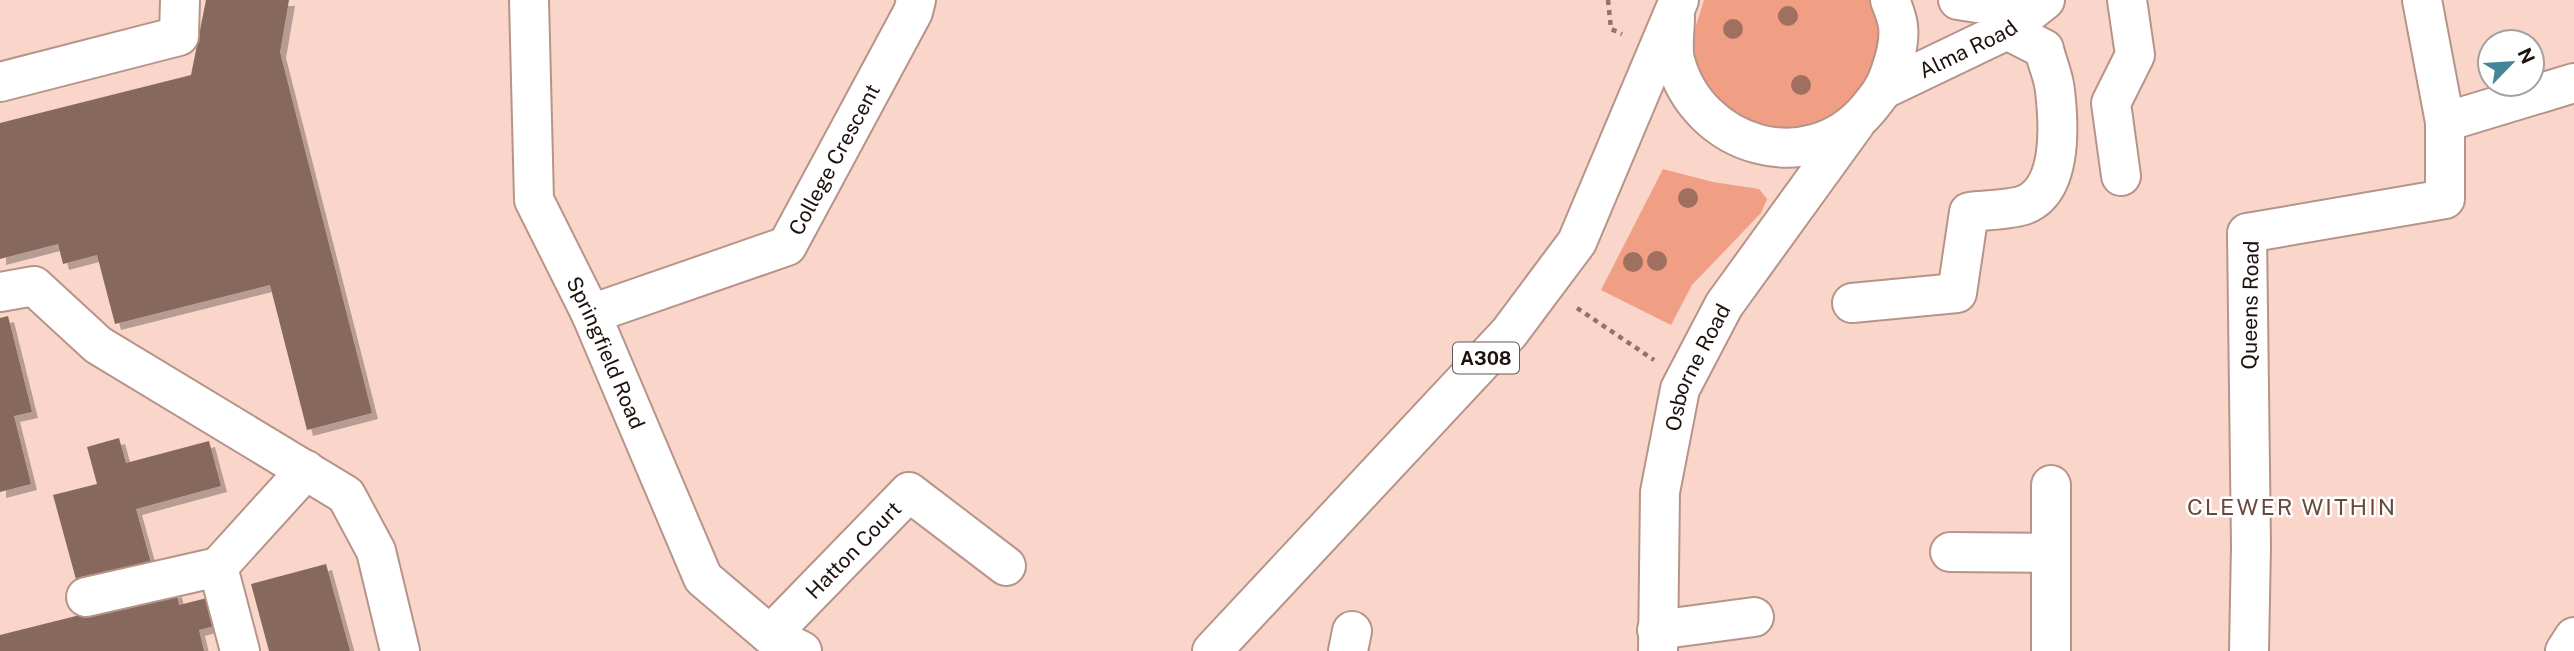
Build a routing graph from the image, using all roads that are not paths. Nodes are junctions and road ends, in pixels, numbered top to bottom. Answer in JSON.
{"nodes":[{"id":1,"x":180,"y":0,"type":"edge"},
{"id":2,"x":528,"y":0,"type":"edge"},
{"id":3,"x":916,"y":0,"type":"edge"},
{"id":4,"x":1890,"y":0,"type":"edge"},
{"id":5,"x":1958,"y":0,"type":"edge"},
{"id":6,"x":2044,"y":0,"type":"edge"},
{"id":7,"x":2127,"y":0,"type":"edge"},
{"id":8,"x":2422,"y":0,"type":"edge"},
{"id":9,"x":1677,"y":4,"type":"edge"},
{"id":10,"x":2007,"y":30,"type":"junction"},
{"id":11,"x":0,"y":82,"type":"edge"},
{"id":12,"x":2574,"y":83,"type":"edge"},
{"id":13,"x":1884,"y":89,"type":"junction"},
{"id":14,"x":2445,"y":122,"type":"junction"},
{"id":15,"x":1855,"y":124,"type":"junction"},
{"id":16,"x":2121,"y":176,"type":"dead end"},
{"id":17,"x":0,"y":292,"type":"edge"},
{"id":18,"x":1852,"y":303,"type":"dead end"},
{"id":19,"x":591,"y":314,"type":"junction"},
{"id":20,"x":306,"y":470,"type":"junction"},
{"id":21,"x":2050,"y":485,"type":"dead end"},
{"id":22,"x":1950,"y":552,"type":"dead end"},
{"id":23,"x":2051,"y":552,"type":"junction"},
{"id":24,"x":218,"y":566,"type":"junction"},
{"id":25,"x":1006,"y":566,"type":"dead end"},
{"id":26,"x":86,"y":597,"type":"dead end"},
{"id":27,"x":1754,"y":617,"type":"dead end"},
{"id":28,"x":2574,"y":637,"type":"edge"},
{"id":29,"x":1657,"y":640,"type":"edge"},
{"id":30,"x":786,"y":643,"type":"edge"},
{"id":31,"x":240,"y":651,"type":"edge"},
{"id":32,"x":400,"y":651,"type":"edge"},
{"id":33,"x":1212,"y":651,"type":"edge"},
{"id":34,"x":2051,"y":651,"type":"edge"},
{"id":35,"x":2249,"y":651,"type":"edge"},
{"id":36,"x":2565,"y":651,"type":"edge"}],
"edges":[{"from":1,"to":11,"type":"street"},
{"from":2,"to":19,"type":"street","name":"Springfield Road"},
{"from":3,"to":19,"type":"street","name":"College Crescent"},
{"from":4,"to":13,"type":"street","number":"A308"},
{"from":5,"to":6,"type":"street","name":"Alma Road"},
{"from":6,"to":10,"type":"street","name":"Alma Road"},
{"from":7,"to":16,"type":"street"},
{"from":8,"to":14,"type":"street","name":"Queens Road"},
{"from":9,"to":15,"type":"street","number":"A308"},
{"from":9,"to":33,"type":"street","number":"A308"},
{"from":10,"to":13,"type":"street","name":"Alma Road"},
{"from":10,"to":18,"type":"street"},
{"from":12,"to":14,"type":"street"},
{"from":13,"to":15,"type":"street","number":"A308"},
{"from":14,"to":35,"type":"street","name":"Queens Road"},
{"from":15,"to":29,"type":"street","name":"Osborne Road","number":"A308"},
{"from":17,"to":20,"type":"street"},
{"from":19,"to":30,"type":"street","name":"Springfield Road"},
{"from":20,"to":24,"type":"street"},
{"from":20,"to":32,"type":"street"},
{"from":21,"to":23,"type":"street"},
{"from":22,"to":23,"type":"street"},
{"from":23,"to":34,"type":"street"},
{"from":24,"to":26,"type":"street"},
{"from":24,"to":31,"type":"street"},
{"from":25,"to":30,"type":"street","name":"Hatton Court"},
{"from":27,"to":29,"type":"street"},
{"from":28,"to":36,"type":"street"}]}
